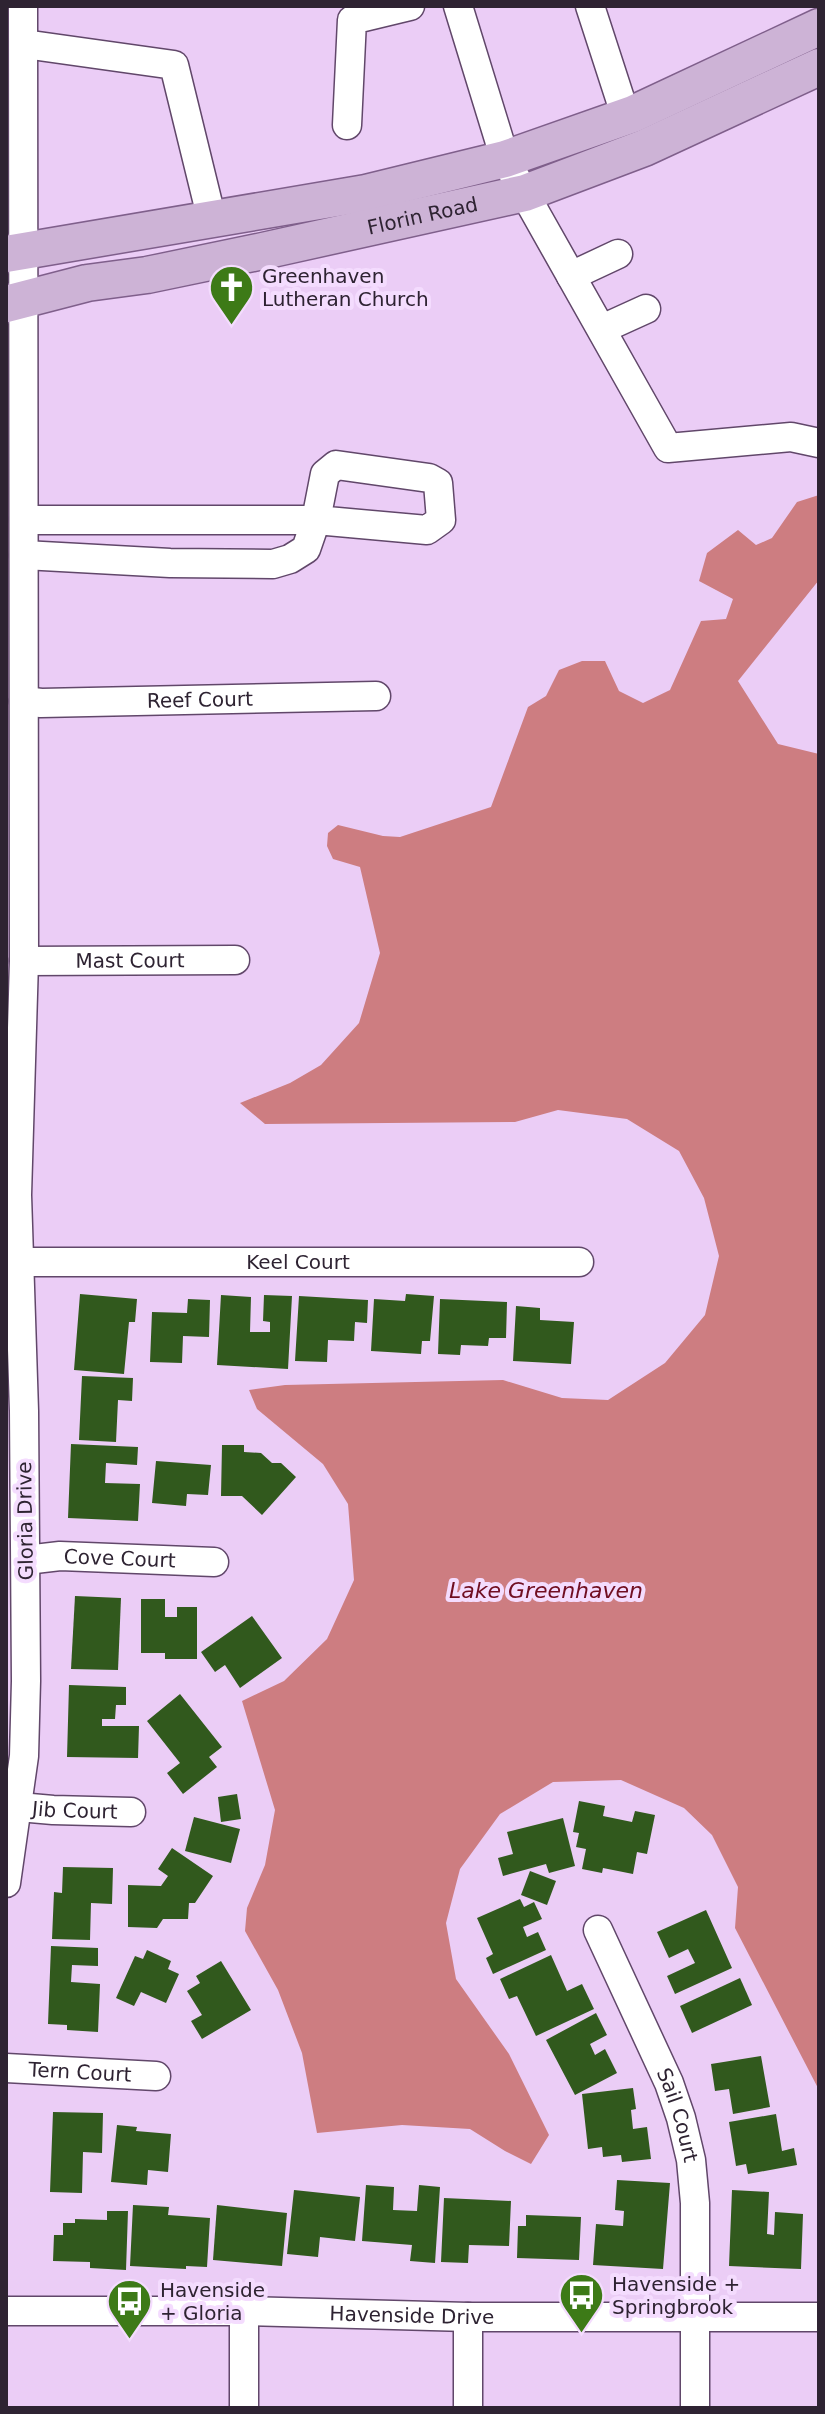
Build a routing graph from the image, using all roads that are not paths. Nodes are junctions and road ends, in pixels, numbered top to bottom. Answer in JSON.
{"nodes":[{"id":1,"x":23,"y":6,"type":"edge"},
{"id":2,"x":410,"y":6,"type":"edge"},
{"id":3,"x":458,"y":6,"type":"edge"},
{"id":4,"x":590,"y":6,"type":"edge"},
{"id":5,"x":819,"y":27,"type":"edge"},
{"id":6,"x":24,"y":44,"type":"junction"},
{"id":7,"x":819,"y":67,"type":"edge"},
{"id":8,"x":626,"y":117,"type":"junction"},
{"id":9,"x":347,"y":125,"type":"dead end"},
{"id":10,"x":505,"y":159,"type":"junction"},
{"id":11,"x":525,"y":193,"type":"junction"},
{"id":12,"x":212,"y":220,"type":"junction"},
{"id":13,"x":16,"y":251,"type":"edge"},
{"id":14,"x":618,"y":254,"type":"dead end"},
{"id":15,"x":571,"y":276,"type":"junction"},
{"id":16,"x":15,"y":301,"type":"edge"},
{"id":17,"x":646,"y":309,"type":"dead end"},
{"id":18,"x":602,"y":329,"type":"junction"},
{"id":19,"x":819,"y":443,"type":"edge"},
{"id":20,"x":24,"y":520,"type":"junction"},
{"id":21,"x":93,"y":520,"type":"junction"},
{"id":22,"x":24,"y":555,"type":"junction"},
{"id":23,"x":90,"y":559,"type":"junction"},
{"id":24,"x":376,"y":696,"type":"dead end"},
{"id":25,"x":18,"y":711,"type":"edge"},
{"id":26,"x":14,"y":862,"type":"edge"},
{"id":27,"x":235,"y":960,"type":"dead end"},
{"id":28,"x":24,"y":961,"type":"junction"},
{"id":29,"x":12,"y":1194,"type":"edge"},
{"id":30,"x":18,"y":1262,"type":"junction"},
{"id":31,"x":579,"y":1262,"type":"dead end"},
{"id":32,"x":26,"y":1560,"type":"junction"},
{"id":33,"x":214,"y":1562,"type":"dead end"},
{"id":34,"x":19,"y":1807,"type":"junction"},
{"id":35,"x":131,"y":1812,"type":"dead end"},
{"id":36,"x":6,"y":1883,"type":"edge"},
{"id":37,"x":598,"y":1930,"type":"dead end"},
{"id":38,"x":6,"y":2068,"type":"edge"},
{"id":39,"x":156,"y":2076,"type":"dead end"},
{"id":40,"x":6,"y":2311,"type":"edge"},
{"id":41,"x":244,"y":2311,"type":"junction"},
{"id":42,"x":468,"y":2317,"type":"junction"},
{"id":43,"x":695,"y":2317,"type":"junction"},
{"id":44,"x":819,"y":2317,"type":"edge"},
{"id":45,"x":244,"y":2408,"type":"edge"},
{"id":46,"x":468,"y":2408,"type":"edge"},
{"id":47,"x":695,"y":2408,"type":"edge"}],
"edges":[{"from":1,"to":6,"type":"street","name":"Gloria Drive"},
{"from":2,"to":9,"type":"street"},
{"from":3,"to":10,"type":"street"},
{"from":4,"to":8,"type":"street"},
{"from":5,"to":8,"type":"main road","name":"Florin Road"},
{"from":6,"to":12,"type":"street"},
{"from":6,"to":13,"type":"street","name":"Gloria Drive"},
{"from":7,"to":11,"type":"main road","name":"Florin Road"},
{"from":8,"to":10,"type":"main road","name":"Florin Road"},
{"from":10,"to":11,"type":"street"},
{"from":10,"to":12,"type":"main road","name":"Florin Road"},
{"from":11,"to":15,"type":"street"},
{"from":11,"to":16,"type":"main road","name":"Florin Road"},
{"from":12,"to":13,"type":"main road","name":"Florin Road"},
{"from":13,"to":16,"type":"street","name":"Gloria Drive"},
{"from":14,"to":15,"type":"street"},
{"from":15,"to":18,"type":"street"},
{"from":16,"to":20,"type":"street","name":"Gloria Drive"},
{"from":17,"to":18,"type":"street"},
{"from":18,"to":19,"type":"street"},
{"from":20,"to":21,"type":"street"},
{"from":20,"to":22,"type":"street","name":"Gloria Drive"},
{"from":21,"to":23,"type":"street"},
{"from":21,"to":23,"type":"street"},
{"from":22,"to":23,"type":"street"},
{"from":22,"to":25,"type":"street","name":"Gloria Drive"},
{"from":24,"to":25,"type":"street","name":"Reef Court"},
{"from":25,"to":26,"type":"street","name":"Gloria Drive"},
{"from":26,"to":28,"type":"street","name":"Gloria Drive"},
{"from":27,"to":28,"type":"street","name":"Mast Court"},
{"from":28,"to":29,"type":"street","name":"Gloria Drive"},
{"from":29,"to":30,"type":"street","name":"Gloria Drive"},
{"from":30,"to":31,"type":"street","name":"Keel Court"},
{"from":30,"to":32,"type":"street","name":"Gloria Drive"},
{"from":32,"to":33,"type":"street","name":"Cove Court"},
{"from":32,"to":34,"type":"street","name":"Gloria Drive"},
{"from":34,"to":35,"type":"street","name":"Jib Court"},
{"from":34,"to":36,"type":"street","name":"Gloria Drive"},
{"from":37,"to":43,"type":"street","name":"Sail Court"},
{"from":38,"to":39,"type":"street","name":"Tern Court"},
{"from":40,"to":41,"type":"street","name":"Havenside Drive"},
{"from":41,"to":42,"type":"street","name":"Havenside Drive"},
{"from":41,"to":45,"type":"street"},
{"from":42,"to":43,"type":"street","name":"Havenside Drive"},
{"from":42,"to":46,"type":"street"},
{"from":43,"to":44,"type":"street","name":"Havenside Drive"},
{"from":43,"to":47,"type":"street","name":"Sail Court"}]}
